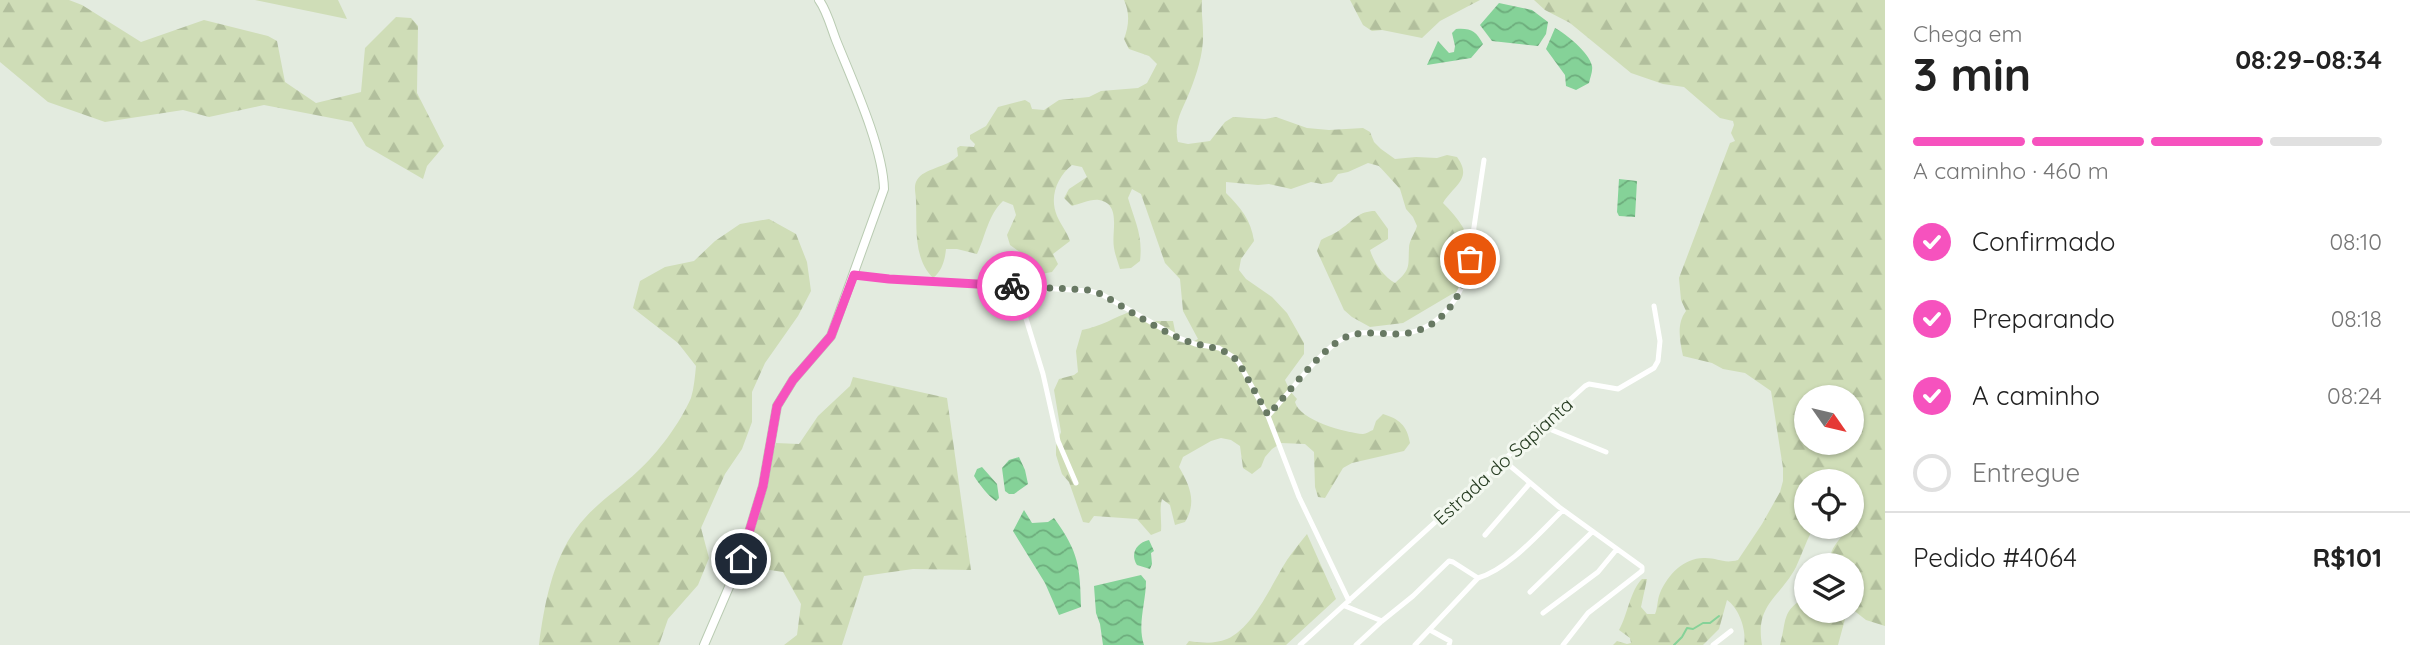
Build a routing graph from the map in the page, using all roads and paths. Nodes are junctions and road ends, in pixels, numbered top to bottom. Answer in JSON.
{"nodes":[{"id":1,"x":819,"y":0,"type":"edge"},
{"id":2,"x":1484,"y":160,"type":"dead end"},
{"id":3,"x":854,"y":275,"type":"junction"},
{"id":4,"x":1016,"y":286,"type":"junction"},
{"id":5,"x":1654,"y":306,"type":"dead end"},
{"id":6,"x":1268,"y":415,"type":"junction"},
{"id":7,"x":1542,"y":426,"type":"junction"},
{"id":8,"x":1606,"y":452,"type":"dead end"},
{"id":9,"x":1503,"y":460,"type":"junction"},
{"id":10,"x":1076,"y":483,"type":"dead end"},
{"id":11,"x":1530,"y":483,"type":"junction"},
{"id":12,"x":1563,"y":510,"type":"junction"},
{"id":13,"x":1592,"y":532,"type":"junction"},
{"id":14,"x":1485,"y":535,"type":"dead end"},
{"id":15,"x":1617,"y":549,"type":"junction"},
{"id":16,"x":1478,"y":578,"type":"junction"},
{"id":17,"x":1530,"y":592,"type":"dead end"},
{"id":18,"x":1347,"y":603,"type":"junction"},
{"id":19,"x":1543,"y":613,"type":"dead end"},
{"id":20,"x":1382,"y":621,"type":"junction"},
{"id":21,"x":1430,"y":631,"type":"junction"},
{"id":22,"x":1731,"y":631,"type":"dead end"},
{"id":23,"x":704,"y":645,"type":"edge"},
{"id":24,"x":1300,"y":645,"type":"edge"},
{"id":25,"x":1356,"y":645,"type":"edge"},
{"id":26,"x":1415,"y":645,"type":"edge"},
{"id":27,"x":1449,"y":645,"type":"edge"},
{"id":28,"x":1563,"y":645,"type":"edge"},
{"id":29,"x":1713,"y":645,"type":"edge"}],
"edges":[{"from":1,"to":3,"type":"main road"},
{"from":2,"to":6,"type":"street"},
{"from":3,"to":4,"type":"street"},
{"from":3,"to":23,"type":"main road"},
{"from":4,"to":6,"type":"street"},
{"from":4,"to":10,"type":"street"},
{"from":5,"to":7,"type":"street","name":"Estrada do Sapianta"},
{"from":6,"to":18,"type":"street"},
{"from":7,"to":8,"type":"street"},
{"from":7,"to":9,"type":"street","name":"Estrada do Sapianta"},
{"from":9,"to":11,"type":"street"},
{"from":9,"to":18,"type":"street","name":"Estrada do Sapianta"},
{"from":11,"to":12,"type":"street"},
{"from":11,"to":14,"type":"street"},
{"from":12,"to":13,"type":"street"},
{"from":12,"to":16,"type":"street"},
{"from":13,"to":15,"type":"street"},
{"from":13,"to":17,"type":"street"},
{"from":15,"to":19,"type":"street"},
{"from":15,"to":28,"type":"street"},
{"from":16,"to":20,"type":"street"},
{"from":16,"to":21,"type":"street"},
{"from":18,"to":20,"type":"street"},
{"from":18,"to":24,"type":"street","name":"Estrada do Sapianta"},
{"from":20,"to":25,"type":"street"},
{"from":21,"to":26,"type":"street"},
{"from":21,"to":27,"type":"street"},
{"from":22,"to":29,"type":"street"}]}
